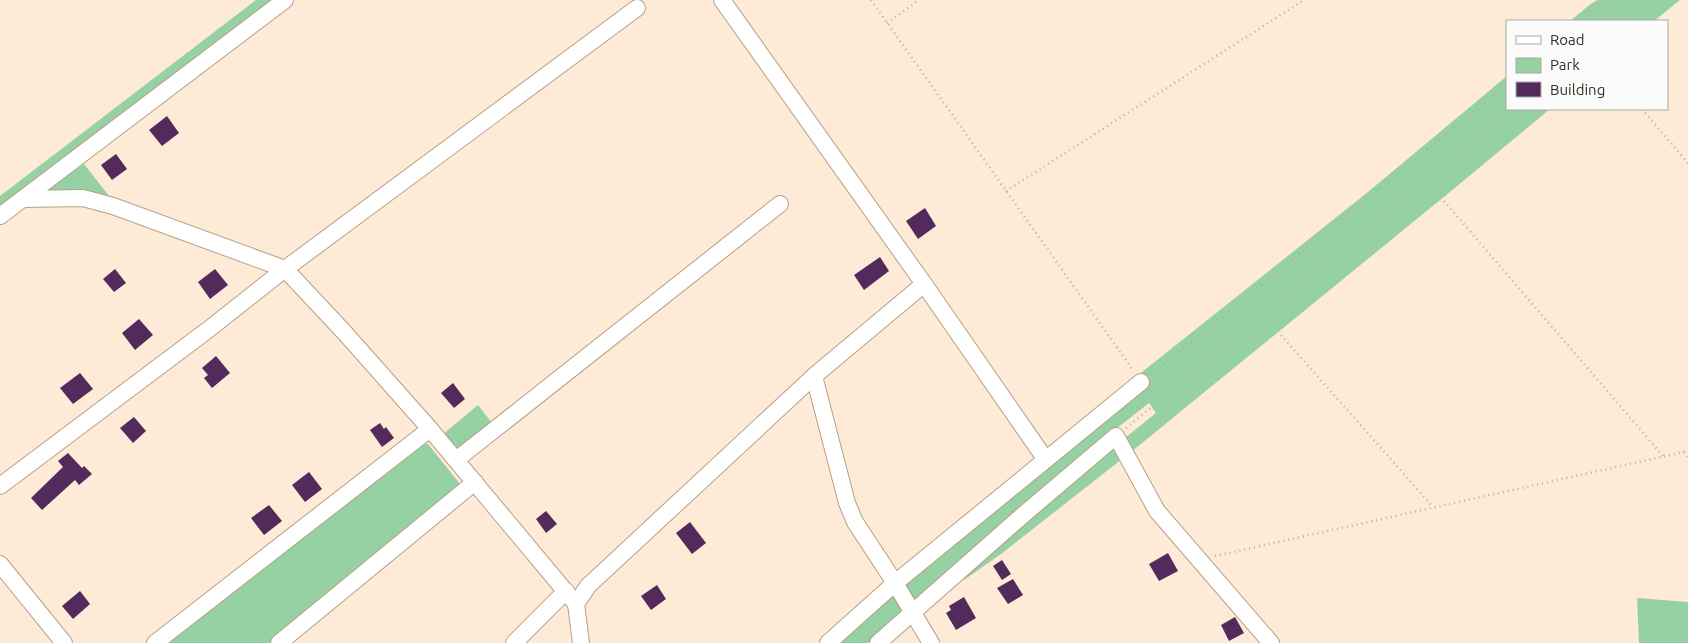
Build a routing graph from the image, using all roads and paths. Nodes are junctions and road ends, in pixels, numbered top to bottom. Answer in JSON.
{"nodes":[{"id":1,"x":285,"y":0,"type":"edge"},
{"id":2,"x":722,"y":0,"type":"edge"},
{"id":3,"x":871,"y":0,"type":"edge"},
{"id":4,"x":919,"y":0,"type":"edge"},
{"id":5,"x":1304,"y":0,"type":"edge"},
{"id":6,"x":1643,"y":0,"type":"edge"},
{"id":7,"x":1598,"y":1,"type":"edge"},
{"id":8,"x":637,"y":8,"type":"dead end"},
{"id":9,"x":1579,"y":20,"type":"edge"},
{"id":10,"x":1616,"y":20,"type":"edge"},
{"id":11,"x":1618,"y":20,"type":"edge"},
{"id":12,"x":887,"y":23,"type":"junction"},
{"id":13,"x":1506,"y":83,"type":"edge"},
{"id":14,"x":1512,"y":110,"type":"edge"},
{"id":15,"x":1643,"y":110,"type":"edge"},
{"id":16,"x":1688,"y":163,"type":"edge"},
{"id":17,"x":1006,"y":191,"type":"junction"},
{"id":18,"x":23,"y":199,"type":"junction"},
{"id":19,"x":1444,"y":201,"type":"dead end"},
{"id":20,"x":780,"y":204,"type":"dead end"},
{"id":21,"x":0,"y":216,"type":"edge"},
{"id":22,"x":285,"y":269,"type":"junction"},
{"id":23,"x":924,"y":284,"type":"junction"},
{"id":24,"x":1281,"y":335,"type":"dead end"},
{"id":25,"x":814,"y":376,"type":"junction"},
{"id":26,"x":1141,"y":382,"type":"junction"},
{"id":27,"x":430,"y":429,"type":"junction"},
{"id":28,"x":1116,"y":436,"type":"junction"},
{"id":29,"x":1686,"y":452,"type":"edge"},
{"id":30,"x":1664,"y":457,"type":"junction"},
{"id":31,"x":1688,"y":457,"type":"edge"},
{"id":32,"x":456,"y":460,"type":"junction"},
{"id":33,"x":1046,"y":460,"type":"junction"},
{"id":34,"x":474,"y":482,"type":"junction"},
{"id":35,"x":0,"y":486,"type":"edge"},
{"id":36,"x":1433,"y":508,"type":"junction"},
{"id":37,"x":1199,"y":559,"type":"junction"},
{"id":38,"x":0,"y":564,"type":"edge"},
{"id":39,"x":895,"y":583,"type":"junction"},
{"id":40,"x":571,"y":597,"type":"junction"},
{"id":41,"x":912,"y":612,"type":"junction"},
{"id":42,"x":64,"y":643,"type":"edge"},
{"id":43,"x":155,"y":643,"type":"edge"},
{"id":44,"x":278,"y":643,"type":"edge"},
{"id":45,"x":514,"y":643,"type":"edge"},
{"id":46,"x":581,"y":643,"type":"edge"},
{"id":47,"x":828,"y":643,"type":"edge"},
{"id":48,"x":878,"y":643,"type":"edge"},
{"id":49,"x":931,"y":643,"type":"edge"},
{"id":50,"x":1272,"y":643,"type":"edge"}],
"edges":[{"from":1,"to":18,"type":"street"},
{"from":2,"to":23,"type":"street"},
{"from":3,"to":12,"type":"path"},
{"from":4,"to":12,"type":"path"},
{"from":5,"to":17,"type":"path"},
{"from":6,"to":11,"type":"path"},
{"from":7,"to":9,"type":"path"},
{"from":7,"to":10,"type":"path"},
{"from":8,"to":22,"type":"street"},
{"from":12,"to":17,"type":"path"},
{"from":13,"to":26,"type":"path"},
{"from":14,"to":28,"type":"path"},
{"from":15,"to":16,"type":"path"},
{"from":17,"to":26,"type":"path"},
{"from":18,"to":21,"type":"street"},
{"from":18,"to":22,"type":"street"},
{"from":19,"to":30,"type":"path"},
{"from":20,"to":32,"type":"street"},
{"from":22,"to":27,"type":"street"},
{"from":22,"to":35,"type":"street"},
{"from":23,"to":25,"type":"street"},
{"from":23,"to":33,"type":"street"},
{"from":24,"to":36,"type":"path"},
{"from":25,"to":39,"type":"street"},
{"from":25,"to":40,"type":"street"},
{"from":26,"to":33,"type":"street"},
{"from":27,"to":32,"type":"street"},
{"from":27,"to":43,"type":"street"},
{"from":28,"to":37,"type":"street"},
{"from":28,"to":41,"type":"street"},
{"from":29,"to":30,"type":"path"},
{"from":29,"to":31,"type":"path"},
{"from":30,"to":36,"type":"path"},
{"from":32,"to":34,"type":"street"},
{"from":33,"to":39,"type":"street"},
{"from":34,"to":40,"type":"street"},
{"from":34,"to":44,"type":"street"},
{"from":36,"to":37,"type":"path"},
{"from":37,"to":50,"type":"street"},
{"from":38,"to":42,"type":"street"},
{"from":39,"to":41,"type":"street"},
{"from":39,"to":47,"type":"street"},
{"from":40,"to":45,"type":"street"},
{"from":40,"to":46,"type":"street"},
{"from":41,"to":48,"type":"street"},
{"from":41,"to":49,"type":"street"}]}
